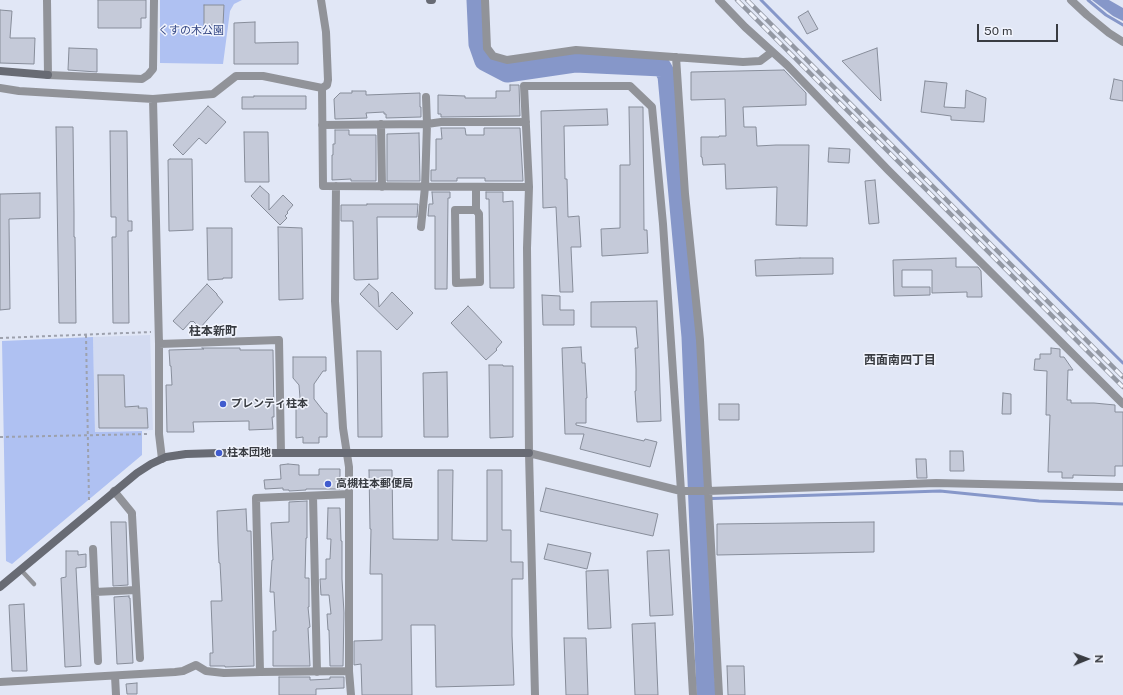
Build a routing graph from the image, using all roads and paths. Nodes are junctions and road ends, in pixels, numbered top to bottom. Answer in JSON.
{"nodes":[{"id":1,"x":47,"y":0,"type":"edge"},
{"id":2,"x":154,"y":0,"type":"edge"},
{"id":3,"x":321,"y":0,"type":"edge"},
{"id":4,"x":485,"y":0,"type":"edge"},
{"id":5,"x":719,"y":0,"type":"edge"},
{"id":6,"x":1071,"y":0,"type":"edge"},
{"id":7,"x":1123,"y":42,"type":"edge"},
{"id":8,"x":772,"y":52,"type":"junction"},
{"id":9,"x":676,"y":57,"type":"junction"},
{"id":10,"x":0,"y":71,"type":"edge"},
{"id":11,"x":48,"y":75,"type":"junction"},
{"id":12,"x":0,"y":88,"type":"edge"},
{"id":13,"x":322,"y":88,"type":"junction"},
{"id":14,"x":426,"y":97,"type":"dead end"},
{"id":15,"x":153,"y":99,"type":"junction"},
{"id":16,"x":526,"y":122,"type":"junction"},
{"id":17,"x":381,"y":124,"type":"junction"},
{"id":18,"x":427,"y":124,"type":"junction"},
{"id":19,"x":322,"y":125,"type":"junction"},
{"id":20,"x":336,"y":186,"type":"junction"},
{"id":21,"x":382,"y":187,"type":"junction"},
{"id":22,"x":425,"y":187,"type":"junction"},
{"id":23,"x":476,"y":187,"type":"junction"},
{"id":24,"x":529,"y":187,"type":"junction"},
{"id":25,"x":476,"y":210,"type":"junction"},
{"id":26,"x":421,"y":227,"type":"dead end"},
{"id":27,"x":159,"y":332,"type":"junction"},
{"id":28,"x":86,"y":335,"type":"junction"},
{"id":29,"x":0,"y":338,"type":"edge"},
{"id":30,"x":159,"y":344,"type":"junction"},
{"id":31,"x":1123,"y":404,"type":"edge"},
{"id":32,"x":159,"y":434,"type":"junction"},
{"id":33,"x":88,"y":436,"type":"junction"},
{"id":34,"x":0,"y":437,"type":"edge"},
{"id":35,"x":281,"y":453,"type":"junction"},
{"id":36,"x":346,"y":453,"type":"junction"},
{"id":37,"x":529,"y":453,"type":"junction"},
{"id":38,"x":162,"y":459,"type":"junction"},
{"id":39,"x":1123,"y":487,"type":"edge"},
{"id":40,"x":114,"y":491,"type":"junction"},
{"id":41,"x":681,"y":491,"type":"junction"},
{"id":42,"x":708,"y":491,"type":"junction"},
{"id":43,"x":349,"y":494,"type":"junction"},
{"id":44,"x":313,"y":496,"type":"junction"},
{"id":45,"x":89,"y":512,"type":"junction"},
{"id":46,"x":93,"y":549,"type":"dead end"},
{"id":47,"x":21,"y":570,"type":"junction"},
{"id":48,"x":1,"y":584,"type":"edge"},
{"id":49,"x":34,"y":584,"type":"dead end"},
{"id":50,"x":136,"y":590,"type":"junction"},
{"id":51,"x":95,"y":592,"type":"junction"},
{"id":52,"x":140,"y":658,"type":"dead end"},
{"id":53,"x":98,"y":662,"type":"dead end"},
{"id":54,"x":349,"y":671,"type":"junction"},
{"id":55,"x":260,"y":672,"type":"junction"},
{"id":56,"x":317,"y":672,"type":"junction"},
{"id":57,"x":115,"y":676,"type":"junction"},
{"id":58,"x":0,"y":682,"type":"edge"},
{"id":59,"x":116,"y":695,"type":"edge"},
{"id":60,"x":351,"y":695,"type":"edge"},
{"id":61,"x":535,"y":695,"type":"edge"},
{"id":62,"x":693,"y":695,"type":"edge"},
{"id":63,"x":719,"y":695,"type":"edge"}],
"edges":[{"from":1,"to":11,"type":"street"},
{"from":2,"to":11,"type":"street"},
{"from":3,"to":13,"type":"street"},
{"from":4,"to":9,"type":"street"},
{"from":5,"to":8,"type":"street"},
{"from":6,"to":7,"type":"street"},
{"from":8,"to":9,"type":"street"},
{"from":8,"to":31,"type":"street"},
{"from":9,"to":42,"type":"street"},
{"from":10,"to":11,"type":"street"},
{"from":12,"to":15,"type":"street"},
{"from":13,"to":15,"type":"street"},
{"from":13,"to":19,"type":"street"},
{"from":14,"to":18,"type":"street"},
{"from":15,"to":27,"type":"street"},
{"from":16,"to":18,"type":"street"},
{"from":16,"to":24,"type":"street"},
{"from":16,"to":41,"type":"street"},
{"from":17,"to":18,"type":"street"},
{"from":17,"to":19,"type":"street"},
{"from":17,"to":21,"type":"street"},
{"from":18,"to":22,"type":"street"},
{"from":19,"to":20,"type":"street"},
{"from":20,"to":21,"type":"street"},
{"from":20,"to":36,"type":"street"},
{"from":21,"to":22,"type":"street"},
{"from":22,"to":23,"type":"street"},
{"from":22,"to":26,"type":"street"},
{"from":23,"to":24,"type":"street"},
{"from":23,"to":25,"type":"street"},
{"from":24,"to":37,"type":"street"},
{"from":25,"to":25,"type":"street"},
{"from":27,"to":28,"type":"path"},
{"from":27,"to":30,"type":"street"},
{"from":28,"to":29,"type":"path"},
{"from":28,"to":33,"type":"path"},
{"from":30,"to":32,"type":"street"},
{"from":30,"to":35,"type":"street"},
{"from":32,"to":33,"type":"path"},
{"from":32,"to":38,"type":"street"},
{"from":33,"to":34,"type":"path"},
{"from":33,"to":45,"type":"path"},
{"from":35,"to":36,"type":"street"},
{"from":35,"to":38,"type":"street"},
{"from":36,"to":37,"type":"street"},
{"from":36,"to":43,"type":"street"},
{"from":37,"to":41,"type":"street"},
{"from":37,"to":61,"type":"street"},
{"from":38,"to":40,"type":"street"},
{"from":39,"to":42,"type":"street"},
{"from":40,"to":45,"type":"street"},
{"from":40,"to":50,"type":"street"},
{"from":41,"to":42,"type":"street"},
{"from":41,"to":62,"type":"street"},
{"from":42,"to":63,"type":"street"},
{"from":43,"to":44,"type":"street"},
{"from":43,"to":54,"type":"street"},
{"from":44,"to":55,"type":"street"},
{"from":44,"to":56,"type":"street"},
{"from":45,"to":47,"type":"street"},
{"from":46,"to":51,"type":"street"},
{"from":47,"to":48,"type":"street"},
{"from":47,"to":49,"type":"lane"},
{"from":50,"to":51,"type":"street"},
{"from":50,"to":52,"type":"street"},
{"from":51,"to":53,"type":"street"},
{"from":54,"to":56,"type":"street"},
{"from":54,"to":60,"type":"street"},
{"from":55,"to":56,"type":"street"},
{"from":55,"to":57,"type":"street"},
{"from":57,"to":58,"type":"street"},
{"from":57,"to":59,"type":"street"}]}
